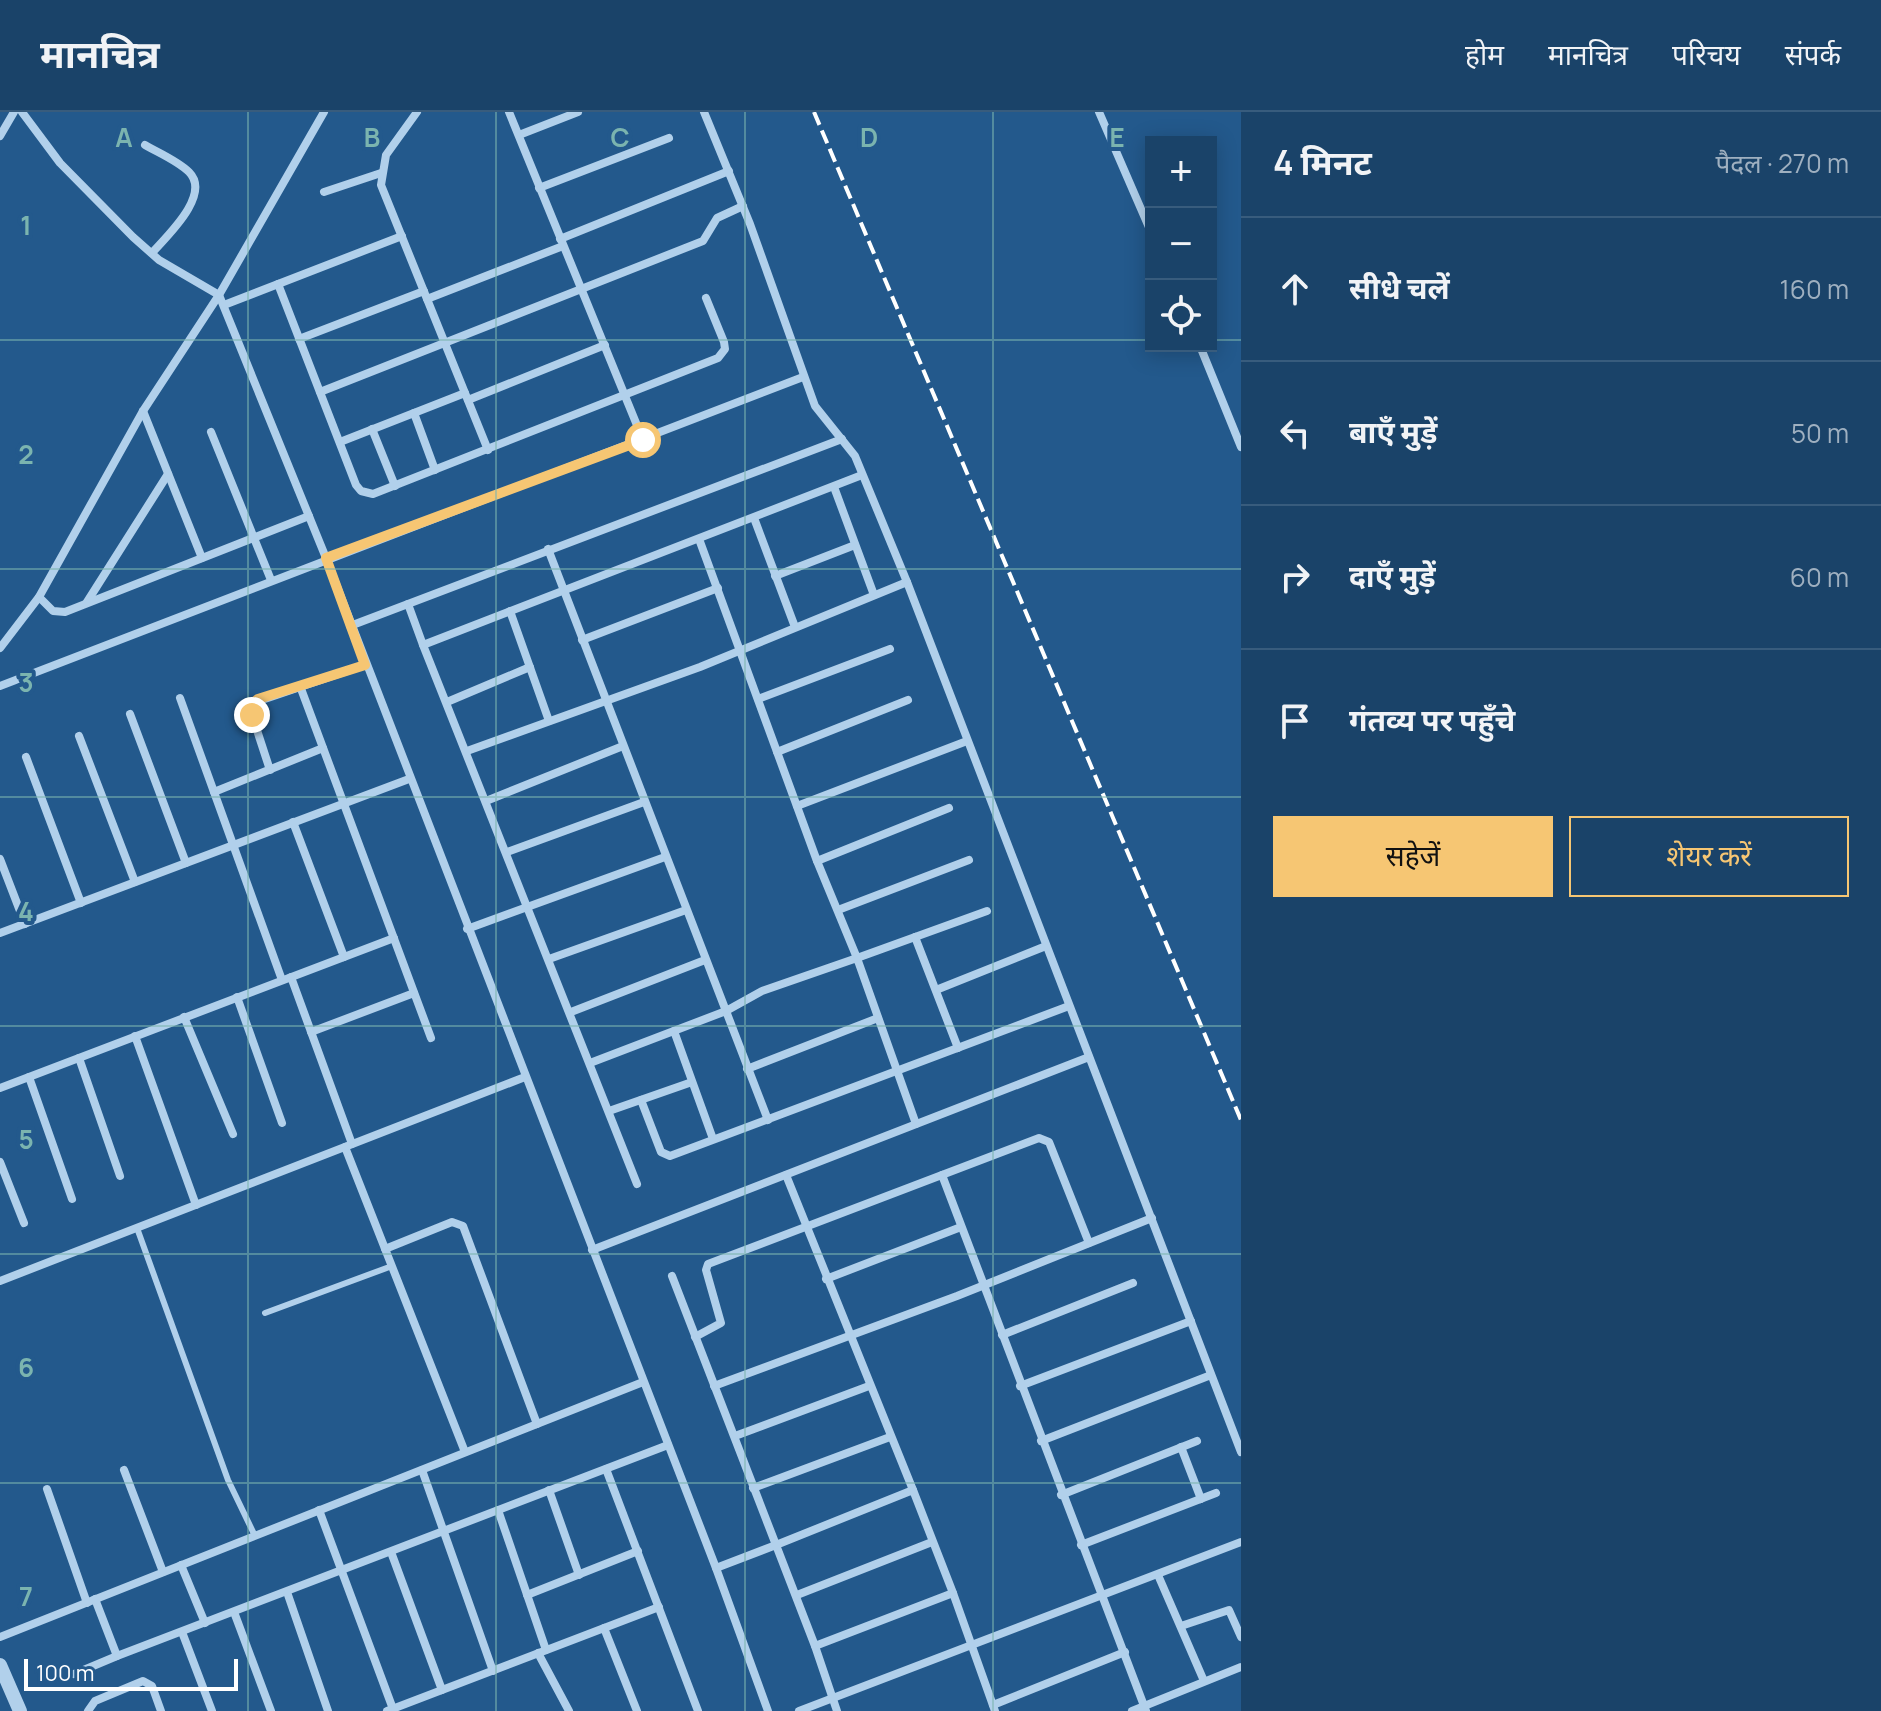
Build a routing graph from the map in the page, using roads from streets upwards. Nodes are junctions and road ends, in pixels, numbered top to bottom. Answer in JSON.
{"nodes":[{"id":1,"x":14,"y":112,"type":"edge"},
{"id":2,"x":22,"y":112,"type":"edge"},
{"id":3,"x":324,"y":112,"type":"edge"},
{"id":4,"x":417,"y":112,"type":"edge"},
{"id":5,"x":509,"y":112,"type":"edge"},
{"id":6,"x":578,"y":112,"type":"edge"},
{"id":7,"x":704,"y":112,"type":"edge"},
{"id":8,"x":1099,"y":112,"type":"edge"},
{"id":9,"x":519,"y":135,"type":"junction"},
{"id":10,"x":0,"y":136,"type":"edge"},
{"id":11,"x":669,"y":138,"type":"dead end"},
{"id":12,"x":145,"y":145,"type":"dead end"},
{"id":13,"x":729,"y":171,"type":"junction"},
{"id":14,"x":381,"y":173,"type":"junction"},
{"id":15,"x":539,"y":188,"type":"junction"},
{"id":16,"x":324,"y":192,"type":"dead end"},
{"id":17,"x":743,"y":206,"type":"junction"},
{"id":18,"x":1145,"y":218,"type":"edge"},
{"id":19,"x":402,"y":236,"type":"junction"},
{"id":20,"x":561,"y":243,"type":"junction"},
{"id":21,"x":152,"y":253,"type":"junction"},
{"id":22,"x":278,"y":284,"type":"junction"},
{"id":23,"x":581,"y":288,"type":"junction"},
{"id":24,"x":219,"y":295,"type":"junction"},
{"id":25,"x":426,"y":295,"type":"junction"},
{"id":26,"x":706,"y":298,"type":"dead end"},
{"id":27,"x":224,"y":305,"type":"junction"},
{"id":28,"x":299,"y":339,"type":"junction"},
{"id":29,"x":445,"y":342,"type":"junction"},
{"id":30,"x":605,"y":345,"type":"junction"},
{"id":31,"x":1202,"y":352,"type":"edge"},
{"id":32,"x":803,"y":377,"type":"junction"},
{"id":33,"x":320,"y":392,"type":"junction"},
{"id":34,"x":466,"y":396,"type":"junction"},
{"id":35,"x":626,"y":396,"type":"junction"},
{"id":36,"x":143,"y":411,"type":"junction"},
{"id":37,"x":414,"y":413,"type":"junction"},
{"id":38,"x":372,"y":429,"type":"junction"},
{"id":39,"x":211,"y":432,"type":"dead end"},
{"id":40,"x":842,"y":439,"type":"junction"},
{"id":41,"x":643,"y":440,"type":"junction"},
{"id":42,"x":340,"y":442,"type":"junction"},
{"id":43,"x":1241,"y":447,"type":"edge"},
{"id":44,"x":488,"y":450,"type":"junction"},
{"id":45,"x":435,"y":470,"type":"junction"},
{"id":46,"x":168,"y":474,"type":"junction"},
{"id":47,"x":862,"y":475,"type":"junction"},
{"id":48,"x":395,"y":486,"type":"junction"},
{"id":49,"x":834,"y":487,"type":"junction"},
{"id":50,"x":309,"y":516,"type":"junction"},
{"id":51,"x":754,"y":518,"type":"junction"},
{"id":52,"x":254,"y":538,"type":"junction"},
{"id":53,"x":699,"y":539,"type":"junction"},
{"id":54,"x":855,"y":545,"type":"junction"},
{"id":55,"x":548,"y":549,"type":"junction"},
{"id":56,"x":202,"y":558,"type":"junction"},
{"id":57,"x":326,"y":558,"type":"junction"},
{"id":58,"x":775,"y":576,"type":"junction"},
{"id":59,"x":271,"y":580,"type":"junction"},
{"id":60,"x":907,"y":582,"type":"junction"},
{"id":61,"x":718,"y":588,"type":"junction"},
{"id":62,"x":564,"y":591,"type":"junction"},
{"id":63,"x":874,"y":595,"type":"junction"},
{"id":64,"x":39,"y":597,"type":"junction"},
{"id":65,"x":86,"y":603,"type":"junction"},
{"id":66,"x":408,"y":604,"type":"junction"},
{"id":67,"x":510,"y":611,"type":"junction"},
{"id":68,"x":350,"y":626,"type":"junction"},
{"id":69,"x":795,"y":627,"type":"junction"},
{"id":70,"x":582,"y":640,"type":"junction"},
{"id":71,"x":423,"y":645,"type":"junction"},
{"id":72,"x":0,"y":648,"type":"edge"},
{"id":73,"x":740,"y":649,"type":"junction"},
{"id":74,"x":890,"y":649,"type":"dead end"},
{"id":75,"x":365,"y":665,"type":"junction"},
{"id":76,"x":530,"y":667,"type":"junction"},
{"id":77,"x":0,"y":686,"type":"edge"},
{"id":78,"x":300,"y":686,"type":"junction"},
{"id":79,"x":180,"y":698,"type":"dead end"},
{"id":80,"x":758,"y":699,"type":"junction"},
{"id":81,"x":605,"y":700,"type":"junction"},
{"id":82,"x":908,"y":700,"type":"dead end"},
{"id":83,"x":447,"y":702,"type":"junction"},
{"id":84,"x":130,"y":714,"type":"dead end"},
{"id":85,"x":549,"y":721,"type":"junction"},
{"id":86,"x":79,"y":736,"type":"dead end"},
{"id":87,"x":967,"y":741,"type":"junction"},
{"id":88,"x":623,"y":746,"type":"junction"},
{"id":89,"x":323,"y":748,"type":"junction"},
{"id":90,"x":467,"y":751,"type":"junction"},
{"id":91,"x":777,"y":752,"type":"junction"},
{"id":92,"x":26,"y":757,"type":"dead end"},
{"id":93,"x":270,"y":770,"type":"junction"},
{"id":94,"x":409,"y":779,"type":"junction"},
{"id":95,"x":214,"y":792,"type":"junction"},
{"id":96,"x":486,"y":801,"type":"junction"},
{"id":97,"x":644,"y":802,"type":"junction"},
{"id":98,"x":344,"y":803,"type":"junction"},
{"id":99,"x":797,"y":806,"type":"junction"},
{"id":100,"x":949,"y":808,"type":"dead end"},
{"id":101,"x":293,"y":822,"type":"junction"},
{"id":102,"x":233,"y":845,"type":"junction"},
{"id":103,"x":507,"y":852,"type":"junction"},
{"id":104,"x":665,"y":857,"type":"junction"},
{"id":105,"x":0,"y":859,"type":"edge"},
{"id":106,"x":969,"y":860,"type":"dead end"},
{"id":107,"x":817,"y":861,"type":"junction"},
{"id":108,"x":186,"y":863,"type":"junction"},
{"id":109,"x":135,"y":882,"type":"junction"},
{"id":110,"x":81,"y":903,"type":"junction"},
{"id":111,"x":528,"y":906,"type":"junction"},
{"id":112,"x":686,"y":910,"type":"junction"},
{"id":113,"x":838,"y":910,"type":"junction"},
{"id":114,"x":987,"y":911,"type":"dead end"},
{"id":115,"x":25,"y":924,"type":"junction"},
{"id":116,"x":467,"y":929,"type":"junction"},
{"id":117,"x":0,"y":933,"type":"edge"},
{"id":118,"x":915,"y":937,"type":"junction"},
{"id":119,"x":394,"y":938,"type":"junction"},
{"id":120,"x":1046,"y":946,"type":"junction"},
{"id":121,"x":344,"y":957,"type":"junction"},
{"id":122,"x":857,"y":958,"type":"junction"},
{"id":123,"x":549,"y":959,"type":"junction"},
{"id":124,"x":705,"y":960,"type":"junction"},
{"id":125,"x":287,"y":978,"type":"junction"},
{"id":126,"x":936,"y":990,"type":"junction"},
{"id":127,"x":414,"y":993,"type":"junction"},
{"id":128,"x":237,"y":997,"type":"junction"},
{"id":129,"x":1069,"y":1006,"type":"junction"},
{"id":130,"x":726,"y":1011,"type":"junction"},
{"id":131,"x":571,"y":1012,"type":"junction"},
{"id":132,"x":184,"y":1017,"type":"junction"},
{"id":133,"x":878,"y":1018,"type":"junction"},
{"id":134,"x":674,"y":1031,"type":"junction"},
{"id":135,"x":311,"y":1032,"type":"junction"},
{"id":136,"x":135,"y":1036,"type":"junction"},
{"id":137,"x":431,"y":1038,"type":"dead end"},
{"id":138,"x":958,"y":1048,"type":"junction"},
{"id":139,"x":1089,"y":1057,"type":"junction"},
{"id":140,"x":79,"y":1058,"type":"junction"},
{"id":141,"x":590,"y":1063,"type":"junction"},
{"id":142,"x":747,"y":1069,"type":"junction"},
{"id":143,"x":897,"y":1072,"type":"junction"},
{"id":144,"x":29,"y":1077,"type":"junction"},
{"id":145,"x":525,"y":1077,"type":"junction"},
{"id":146,"x":692,"y":1082,"type":"junction"},
{"id":147,"x":0,"y":1088,"type":"edge"},
{"id":148,"x":641,"y":1100,"type":"junction"},
{"id":149,"x":609,"y":1111,"type":"junction"},
{"id":150,"x":768,"y":1120,"type":"junction"},
{"id":151,"x":282,"y":1123,"type":"dead end"},
{"id":152,"x":916,"y":1124,"type":"junction"},
{"id":153,"x":233,"y":1134,"type":"dead end"},
{"id":154,"x":713,"y":1139,"type":"junction"},
{"id":155,"x":348,"y":1146,"type":"junction"},
{"id":156,"x":0,"y":1162,"type":"edge"},
{"id":157,"x":786,"y":1175,"type":"junction"},
{"id":158,"x":942,"y":1175,"type":"junction"},
{"id":159,"x":120,"y":1176,"type":"dead end"},
{"id":160,"x":637,"y":1184,"type":"dead end"},
{"id":161,"x":72,"y":1199,"type":"dead end"},
{"id":162,"x":196,"y":1205,"type":"junction"},
{"id":163,"x":1152,"y":1218,"type":"junction"},
{"id":164,"x":24,"y":1223,"type":"dead end"},
{"id":165,"x":806,"y":1227,"type":"junction"},
{"id":166,"x":961,"y":1227,"type":"junction"},
{"id":167,"x":1089,"y":1243,"type":"junction"},
{"id":168,"x":385,"y":1249,"type":"junction"},
{"id":169,"x":592,"y":1250,"type":"junction"},
{"id":170,"x":672,"y":1276,"type":"dead end"},
{"id":171,"x":826,"y":1279,"type":"junction"},
{"id":172,"x":0,"y":1281,"type":"edge"},
{"id":173,"x":1133,"y":1283,"type":"dead end"},
{"id":174,"x":982,"y":1285,"type":"junction"},
{"id":175,"x":1191,"y":1321,"type":"junction"},
{"id":176,"x":1002,"y":1335,"type":"junction"},
{"id":177,"x":695,"y":1337,"type":"junction"},
{"id":178,"x":849,"y":1337,"type":"junction"},
{"id":179,"x":1211,"y":1375,"type":"junction"},
{"id":180,"x":643,"y":1382,"type":"junction"},
{"id":181,"x":714,"y":1386,"type":"junction"},
{"id":182,"x":869,"y":1386,"type":"junction"},
{"id":183,"x":1020,"y":1386,"type":"junction"},
{"id":184,"x":537,"y":1424,"type":"junction"},
{"id":185,"x":735,"y":1436,"type":"junction"},
{"id":186,"x":890,"y":1437,"type":"junction"},
{"id":187,"x":1041,"y":1441,"type":"junction"},
{"id":188,"x":1197,"y":1441,"type":"dead end"},
{"id":189,"x":668,"y":1445,"type":"junction"},
{"id":190,"x":1181,"y":1447,"type":"junction"},
{"id":191,"x":465,"y":1452,"type":"junction"},
{"id":192,"x":1241,"y":1452,"type":"edge"},
{"id":193,"x":606,"y":1469,"type":"junction"},
{"id":194,"x":124,"y":1470,"type":"dead end"},
{"id":195,"x":422,"y":1470,"type":"junction"},
{"id":196,"x":753,"y":1488,"type":"junction"},
{"id":197,"x":47,"y":1489,"type":"dead end"},
{"id":198,"x":549,"y":1490,"type":"junction"},
{"id":199,"x":913,"y":1490,"type":"junction"},
{"id":200,"x":1216,"y":1493,"type":"dead end"},
{"id":201,"x":1061,"y":1495,"type":"junction"},
{"id":202,"x":1201,"y":1499,"type":"junction"},
{"id":203,"x":319,"y":1510,"type":"junction"},
{"id":204,"x":498,"y":1510,"type":"junction"},
{"id":205,"x":443,"y":1531,"type":"junction"},
{"id":206,"x":932,"y":1542,"type":"junction"},
{"id":207,"x":1241,"y":1542,"type":"edge"},
{"id":208,"x":776,"y":1545,"type":"junction"},
{"id":209,"x":1081,"y":1545,"type":"junction"},
{"id":210,"x":638,"y":1551,"type":"junction"},
{"id":211,"x":391,"y":1552,"type":"junction"},
{"id":212,"x":181,"y":1565,"type":"junction"},
{"id":213,"x":716,"y":1568,"type":"junction"},
{"id":214,"x":342,"y":1570,"type":"junction"},
{"id":215,"x":163,"y":1572,"type":"junction"},
{"id":216,"x":579,"y":1575,"type":"junction"},
{"id":217,"x":1158,"y":1575,"type":"junction"},
{"id":218,"x":287,"y":1592,"type":"junction"},
{"id":219,"x":953,"y":1593,"type":"junction"},
{"id":220,"x":527,"y":1595,"type":"junction"},
{"id":221,"x":797,"y":1595,"type":"junction"},
{"id":222,"x":1102,"y":1596,"type":"junction"},
{"id":223,"x":91,"y":1601,"type":"junction"},
{"id":224,"x":659,"y":1607,"type":"junction"},
{"id":225,"x":234,"y":1612,"type":"junction"},
{"id":226,"x":205,"y":1623,"type":"junction"},
{"id":227,"x":1181,"y":1626,"type":"junction"},
{"id":228,"x":604,"y":1628,"type":"junction"},
{"id":229,"x":182,"y":1632,"type":"junction"},
{"id":230,"x":0,"y":1637,"type":"edge"},
{"id":231,"x":1241,"y":1637,"type":"edge"},
{"id":232,"x":815,"y":1646,"type":"junction"},
{"id":233,"x":972,"y":1646,"type":"junction"},
{"id":234,"x":542,"y":1652,"type":"junction"},
{"id":235,"x":1125,"y":1652,"type":"junction"},
{"id":236,"x":117,"y":1656,"type":"junction"},
{"id":237,"x":0,"y":1665,"type":"edge"},
{"id":238,"x":1241,"y":1667,"type":"edge"},
{"id":239,"x":493,"y":1671,"type":"junction"},
{"id":240,"x":74,"y":1674,"type":"dead end"},
{"id":241,"x":1204,"y":1681,"type":"junction"},
{"id":242,"x":442,"y":1690,"type":"junction"},
{"id":243,"x":833,"y":1700,"type":"junction"},
{"id":244,"x":994,"y":1708,"type":"edge"},
{"id":245,"x":1145,"y":1709,"type":"edge"},
{"id":246,"x":390,"y":1710,"type":"edge"},
{"id":247,"x":20,"y":1711,"type":"edge"},
{"id":248,"x":88,"y":1711,"type":"edge"},
{"id":249,"x":161,"y":1711,"type":"edge"},
{"id":250,"x":212,"y":1711,"type":"edge"},
{"id":251,"x":271,"y":1711,"type":"edge"},
{"id":252,"x":328,"y":1711,"type":"edge"},
{"id":253,"x":569,"y":1711,"type":"edge"},
{"id":254,"x":637,"y":1711,"type":"edge"},
{"id":255,"x":698,"y":1711,"type":"edge"},
{"id":256,"x":768,"y":1711,"type":"edge"},
{"id":257,"x":799,"y":1711,"type":"edge"},
{"id":258,"x":837,"y":1711,"type":"edge"},
{"id":259,"x":1132,"y":1711,"type":"edge"}],
"edges":[{"from":1,"to":10,"type":"street"},
{"from":2,"to":21,"type":"street"},
{"from":3,"to":24,"type":"street"},
{"from":4,"to":14,"type":"street"},
{"from":5,"to":9,"type":"street"},
{"from":6,"to":9,"type":"street"},
{"from":7,"to":13,"type":"street"},
{"from":8,"to":18,"type":"street"},
{"from":9,"to":15,"type":"street"},
{"from":11,"to":15,"type":"street"},
{"from":12,"to":21,"type":"street"},
{"from":13,"to":17,"type":"street"},
{"from":13,"to":20,"type":"street"},
{"from":14,"to":16,"type":"street"},
{"from":14,"to":19,"type":"street"},
{"from":15,"to":20,"type":"street"},
{"from":17,"to":23,"type":"street"},
{"from":17,"to":32,"type":"street"},
{"from":19,"to":22,"type":"street"},
{"from":19,"to":25,"type":"street"},
{"from":20,"to":23,"type":"street"},
{"from":20,"to":25,"type":"street"},
{"from":21,"to":24,"type":"street"},
{"from":22,"to":27,"type":"street"},
{"from":22,"to":28,"type":"street"},
{"from":23,"to":29,"type":"street"},
{"from":23,"to":30,"type":"street"},
{"from":24,"to":27,"type":"street"},
{"from":24,"to":36,"type":"street"},
{"from":25,"to":28,"type":"street"},
{"from":25,"to":29,"type":"street"},
{"from":26,"to":35,"type":"street"},
{"from":27,"to":50,"type":"street"},
{"from":28,"to":33,"type":"street"},
{"from":29,"to":33,"type":"street"},
{"from":29,"to":34,"type":"street"},
{"from":30,"to":34,"type":"street"},
{"from":30,"to":35,"type":"street"},
{"from":31,"to":43,"type":"street"},
{"from":32,"to":40,"type":"street"},
{"from":32,"to":41,"type":"street"},
{"from":33,"to":42,"type":"street"},
{"from":34,"to":37,"type":"street"},
{"from":34,"to":44,"type":"street"},
{"from":35,"to":41,"type":"street"},
{"from":35,"to":44,"type":"street"},
{"from":36,"to":46,"type":"street"},
{"from":36,"to":64,"type":"street"},
{"from":37,"to":38,"type":"street"},
{"from":37,"to":45,"type":"street"},
{"from":38,"to":42,"type":"street"},
{"from":38,"to":48,"type":"street"},
{"from":39,"to":52,"type":"street"},
{"from":40,"to":47,"type":"street"},
{"from":40,"to":55,"type":"street"},
{"from":41,"to":57,"type":"street"},
{"from":42,"to":48,"type":"street"},
{"from":44,"to":45,"type":"street"},
{"from":45,"to":48,"type":"street"},
{"from":46,"to":56,"type":"street"},
{"from":46,"to":65,"type":"street"},
{"from":47,"to":49,"type":"street"},
{"from":47,"to":60,"type":"street"},
{"from":49,"to":51,"type":"street"},
{"from":49,"to":54,"type":"street"},
{"from":50,"to":52,"type":"street"},
{"from":50,"to":57,"type":"street"},
{"from":51,"to":53,"type":"street"},
{"from":51,"to":58,"type":"street"},
{"from":52,"to":56,"type":"street"},
{"from":52,"to":59,"type":"street"},
{"from":53,"to":61,"type":"street"},
{"from":53,"to":62,"type":"street"},
{"from":54,"to":58,"type":"street"},
{"from":54,"to":63,"type":"street"},
{"from":55,"to":62,"type":"street"},
{"from":55,"to":66,"type":"street"},
{"from":56,"to":65,"type":"street"},
{"from":57,"to":59,"type":"street"},
{"from":57,"to":68,"type":"street"},
{"from":58,"to":69,"type":"street"},
{"from":59,"to":77,"type":"street"},
{"from":60,"to":63,"type":"street"},
{"from":60,"to":87,"type":"street"},
{"from":61,"to":70,"type":"street"},
{"from":61,"to":73,"type":"street"},
{"from":62,"to":67,"type":"street"},
{"from":62,"to":70,"type":"street"},
{"from":63,"to":69,"type":"street"},
{"from":64,"to":65,"type":"street"},
{"from":64,"to":72,"type":"street"},
{"from":66,"to":68,"type":"street"},
{"from":66,"to":71,"type":"street"},
{"from":67,"to":71,"type":"street"},
{"from":67,"to":76,"type":"street"},
{"from":68,"to":75,"type":"street"},
{"from":69,"to":73,"type":"street"},
{"from":70,"to":81,"type":"street"},
{"from":71,"to":83,"type":"street"},
{"from":73,"to":80,"type":"street"},
{"from":73,"to":81,"type":"street"},
{"from":74,"to":80,"type":"street"},
{"from":75,"to":78,"type":"street"},
{"from":75,"to":94,"type":"street"},
{"from":76,"to":83,"type":"street"},
{"from":76,"to":85,"type":"street"},
{"from":78,"to":89,"type":"street"},
{"from":78,"to":93,"type":"street"},
{"from":79,"to":95,"type":"street"},
{"from":80,"to":91,"type":"street"},
{"from":81,"to":85,"type":"street"},
{"from":81,"to":88,"type":"street"},
{"from":82,"to":91,"type":"street"},
{"from":83,"to":90,"type":"street"},
{"from":84,"to":108,"type":"street"},
{"from":85,"to":90,"type":"street"},
{"from":86,"to":109,"type":"street"},
{"from":87,"to":99,"type":"street"},
{"from":87,"to":120,"type":"street"},
{"from":88,"to":96,"type":"street"},
{"from":88,"to":97,"type":"street"},
{"from":89,"to":93,"type":"street"},
{"from":89,"to":98,"type":"street"},
{"from":90,"to":96,"type":"street"},
{"from":91,"to":99,"type":"street"},
{"from":92,"to":110,"type":"street"},
{"from":93,"to":95,"type":"street"},
{"from":94,"to":98,"type":"street"},
{"from":94,"to":116,"type":"street"},
{"from":95,"to":102,"type":"street"},
{"from":96,"to":103,"type":"street"},
{"from":97,"to":103,"type":"street"},
{"from":97,"to":104,"type":"street"},
{"from":98,"to":101,"type":"street"},
{"from":98,"to":119,"type":"street"},
{"from":99,"to":107,"type":"street"},
{"from":100,"to":107,"type":"street"},
{"from":101,"to":102,"type":"street"},
{"from":101,"to":121,"type":"street"},
{"from":102,"to":108,"type":"street"},
{"from":102,"to":125,"type":"street"},
{"from":103,"to":111,"type":"street"},
{"from":104,"to":111,"type":"street"},
{"from":104,"to":112,"type":"street"},
{"from":105,"to":115,"type":"street"},
{"from":106,"to":113,"type":"street"},
{"from":107,"to":113,"type":"street"},
{"from":108,"to":109,"type":"street"},
{"from":109,"to":110,"type":"street"},
{"from":110,"to":115,"type":"street"},
{"from":111,"to":116,"type":"street"},
{"from":111,"to":123,"type":"street"},
{"from":112,"to":123,"type":"street"},
{"from":112,"to":124,"type":"street"},
{"from":113,"to":122,"type":"street"},
{"from":114,"to":118,"type":"street"},
{"from":115,"to":117,"type":"street"},
{"from":116,"to":145,"type":"street"},
{"from":118,"to":122,"type":"street"},
{"from":118,"to":126,"type":"street"},
{"from":119,"to":121,"type":"street"},
{"from":119,"to":127,"type":"street"},
{"from":120,"to":126,"type":"street"},
{"from":120,"to":129,"type":"street"},
{"from":121,"to":125,"type":"street"},
{"from":122,"to":130,"type":"street"},
{"from":122,"to":133,"type":"street"},
{"from":123,"to":131,"type":"street"},
{"from":124,"to":130,"type":"street"},
{"from":124,"to":131,"type":"street"},
{"from":125,"to":128,"type":"street"},
{"from":125,"to":135,"type":"street"},
{"from":126,"to":138,"type":"street"},
{"from":127,"to":135,"type":"street"},
{"from":127,"to":137,"type":"street"},
{"from":128,"to":132,"type":"street"},
{"from":128,"to":151,"type":"street"},
{"from":129,"to":138,"type":"street"},
{"from":129,"to":139,"type":"street"},
{"from":130,"to":134,"type":"street"},
{"from":130,"to":142,"type":"street"},
{"from":131,"to":141,"type":"street"},
{"from":132,"to":136,"type":"street"},
{"from":132,"to":153,"type":"street"},
{"from":133,"to":142,"type":"street"},
{"from":133,"to":143,"type":"street"},
{"from":134,"to":141,"type":"street"},
{"from":134,"to":146,"type":"street"},
{"from":135,"to":155,"type":"street"},
{"from":136,"to":140,"type":"street"},
{"from":136,"to":162,"type":"street"},
{"from":138,"to":143,"type":"street"},
{"from":139,"to":152,"type":"street"},
{"from":139,"to":163,"type":"street"},
{"from":140,"to":144,"type":"street"},
{"from":140,"to":159,"type":"street"},
{"from":141,"to":149,"type":"street"},
{"from":142,"to":150,"type":"street"},
{"from":143,"to":150,"type":"street"},
{"from":143,"to":152,"type":"street"},
{"from":144,"to":147,"type":"street"},
{"from":144,"to":161,"type":"street"},
{"from":145,"to":155,"type":"street"},
{"from":145,"to":169,"type":"street"},
{"from":146,"to":148,"type":"street"},
{"from":146,"to":154,"type":"street"},
{"from":148,"to":149,"type":"street"},
{"from":148,"to":154,"type":"street"},
{"from":149,"to":160,"type":"street"},
{"from":150,"to":154,"type":"street"},
{"from":152,"to":157,"type":"street"},
{"from":155,"to":162,"type":"street"},
{"from":155,"to":168,"type":"street"},
{"from":156,"to":164,"type":"street"},
{"from":157,"to":165,"type":"street"},
{"from":157,"to":169,"type":"street"},
{"from":158,"to":165,"type":"street"},
{"from":158,"to":166,"type":"street"},
{"from":158,"to":167,"type":"street"},
{"from":162,"to":172,"type":"street"},
{"from":163,"to":167,"type":"street"},
{"from":163,"to":175,"type":"street"},
{"from":165,"to":171,"type":"street"},
{"from":165,"to":177,"type":"street"},
{"from":166,"to":171,"type":"street"},
{"from":166,"to":174,"type":"street"},
{"from":167,"to":174,"type":"street"},
{"from":168,"to":184,"type":"street"},
{"from":168,"to":191,"type":"street"},
{"from":169,"to":180,"type":"street"},
{"from":170,"to":177,"type":"street"},
{"from":171,"to":178,"type":"street"},
{"from":173,"to":176,"type":"street"},
{"from":174,"to":176,"type":"street"},
{"from":174,"to":178,"type":"street"},
{"from":175,"to":179,"type":"street"},
{"from":175,"to":183,"type":"street"},
{"from":176,"to":183,"type":"street"},
{"from":177,"to":181,"type":"street"},
{"from":178,"to":181,"type":"street"},
{"from":178,"to":182,"type":"street"},
{"from":179,"to":187,"type":"street"},
{"from":179,"to":192,"type":"street"},
{"from":180,"to":184,"type":"street"},
{"from":180,"to":189,"type":"street"},
{"from":181,"to":185,"type":"street"},
{"from":182,"to":185,"type":"street"},
{"from":182,"to":186,"type":"street"},
{"from":183,"to":187,"type":"street"},
{"from":184,"to":191,"type":"street"},
{"from":185,"to":196,"type":"street"},
{"from":186,"to":196,"type":"street"},
{"from":186,"to":199,"type":"street"},
{"from":187,"to":201,"type":"street"},
{"from":188,"to":190,"type":"street"},
{"from":189,"to":193,"type":"street"},
{"from":189,"to":213,"type":"street"},
{"from":190,"to":201,"type":"street"},
{"from":190,"to":202,"type":"street"},
{"from":191,"to":195,"type":"street"},
{"from":193,"to":198,"type":"street"},
{"from":193,"to":210,"type":"street"},
{"from":194,"to":215,"type":"street"},
{"from":195,"to":203,"type":"street"},
{"from":195,"to":205,"type":"street"},
{"from":196,"to":208,"type":"street"},
{"from":197,"to":223,"type":"street"},
{"from":198,"to":204,"type":"street"},
{"from":198,"to":216,"type":"street"},
{"from":199,"to":206,"type":"street"},
{"from":199,"to":208,"type":"street"},
{"from":200,"to":202,"type":"street"},
{"from":201,"to":209,"type":"street"},
{"from":202,"to":209,"type":"street"},
{"from":203,"to":212,"type":"street"},
{"from":203,"to":214,"type":"street"},
{"from":204,"to":205,"type":"street"},
{"from":204,"to":220,"type":"street"},
{"from":205,"to":211,"type":"street"},
{"from":205,"to":239,"type":"street"},
{"from":206,"to":219,"type":"street"},
{"from":206,"to":221,"type":"street"},
{"from":207,"to":217,"type":"street"},
{"from":208,"to":213,"type":"street"},
{"from":208,"to":221,"type":"street"},
{"from":209,"to":222,"type":"street"},
{"from":210,"to":216,"type":"street"},
{"from":210,"to":224,"type":"street"},
{"from":211,"to":214,"type":"street"},
{"from":211,"to":242,"type":"street"},
{"from":212,"to":215,"type":"street"},
{"from":212,"to":226,"type":"street"},
{"from":213,"to":256,"type":"street"},
{"from":214,"to":218,"type":"street"},
{"from":214,"to":246,"type":"street"},
{"from":215,"to":223,"type":"street"},
{"from":216,"to":220,"type":"street"},
{"from":217,"to":222,"type":"street"},
{"from":217,"to":227,"type":"street"},
{"from":218,"to":225,"type":"street"},
{"from":218,"to":252,"type":"street"},
{"from":219,"to":232,"type":"street"},
{"from":219,"to":233,"type":"street"},
{"from":220,"to":234,"type":"street"},
{"from":221,"to":232,"type":"street"},
{"from":222,"to":233,"type":"street"},
{"from":222,"to":235,"type":"street"},
{"from":223,"to":230,"type":"street"},
{"from":223,"to":236,"type":"street"},
{"from":224,"to":228,"type":"street"},
{"from":224,"to":255,"type":"street"},
{"from":225,"to":226,"type":"street"},
{"from":225,"to":251,"type":"street"},
{"from":226,"to":229,"type":"street"},
{"from":227,"to":231,"type":"street"},
{"from":227,"to":241,"type":"street"},
{"from":228,"to":234,"type":"street"},
{"from":228,"to":254,"type":"street"},
{"from":229,"to":236,"type":"street"},
{"from":229,"to":250,"type":"street"},
{"from":232,"to":243,"type":"street"},
{"from":233,"to":243,"type":"street"},
{"from":233,"to":244,"type":"street"},
{"from":234,"to":239,"type":"street"},
{"from":234,"to":253,"type":"street"},
{"from":235,"to":244,"type":"street"},
{"from":235,"to":245,"type":"street"},
{"from":236,"to":240,"type":"street"},
{"from":237,"to":247,"type":"street"},
{"from":238,"to":241,"type":"street"},
{"from":239,"to":242,"type":"street"},
{"from":241,"to":245,"type":"street"},
{"from":242,"to":246,"type":"street"},
{"from":243,"to":257,"type":"street"},
{"from":243,"to":258,"type":"street"},
{"from":245,"to":259,"type":"street"},
{"from":248,"to":249,"type":"street"}]}
